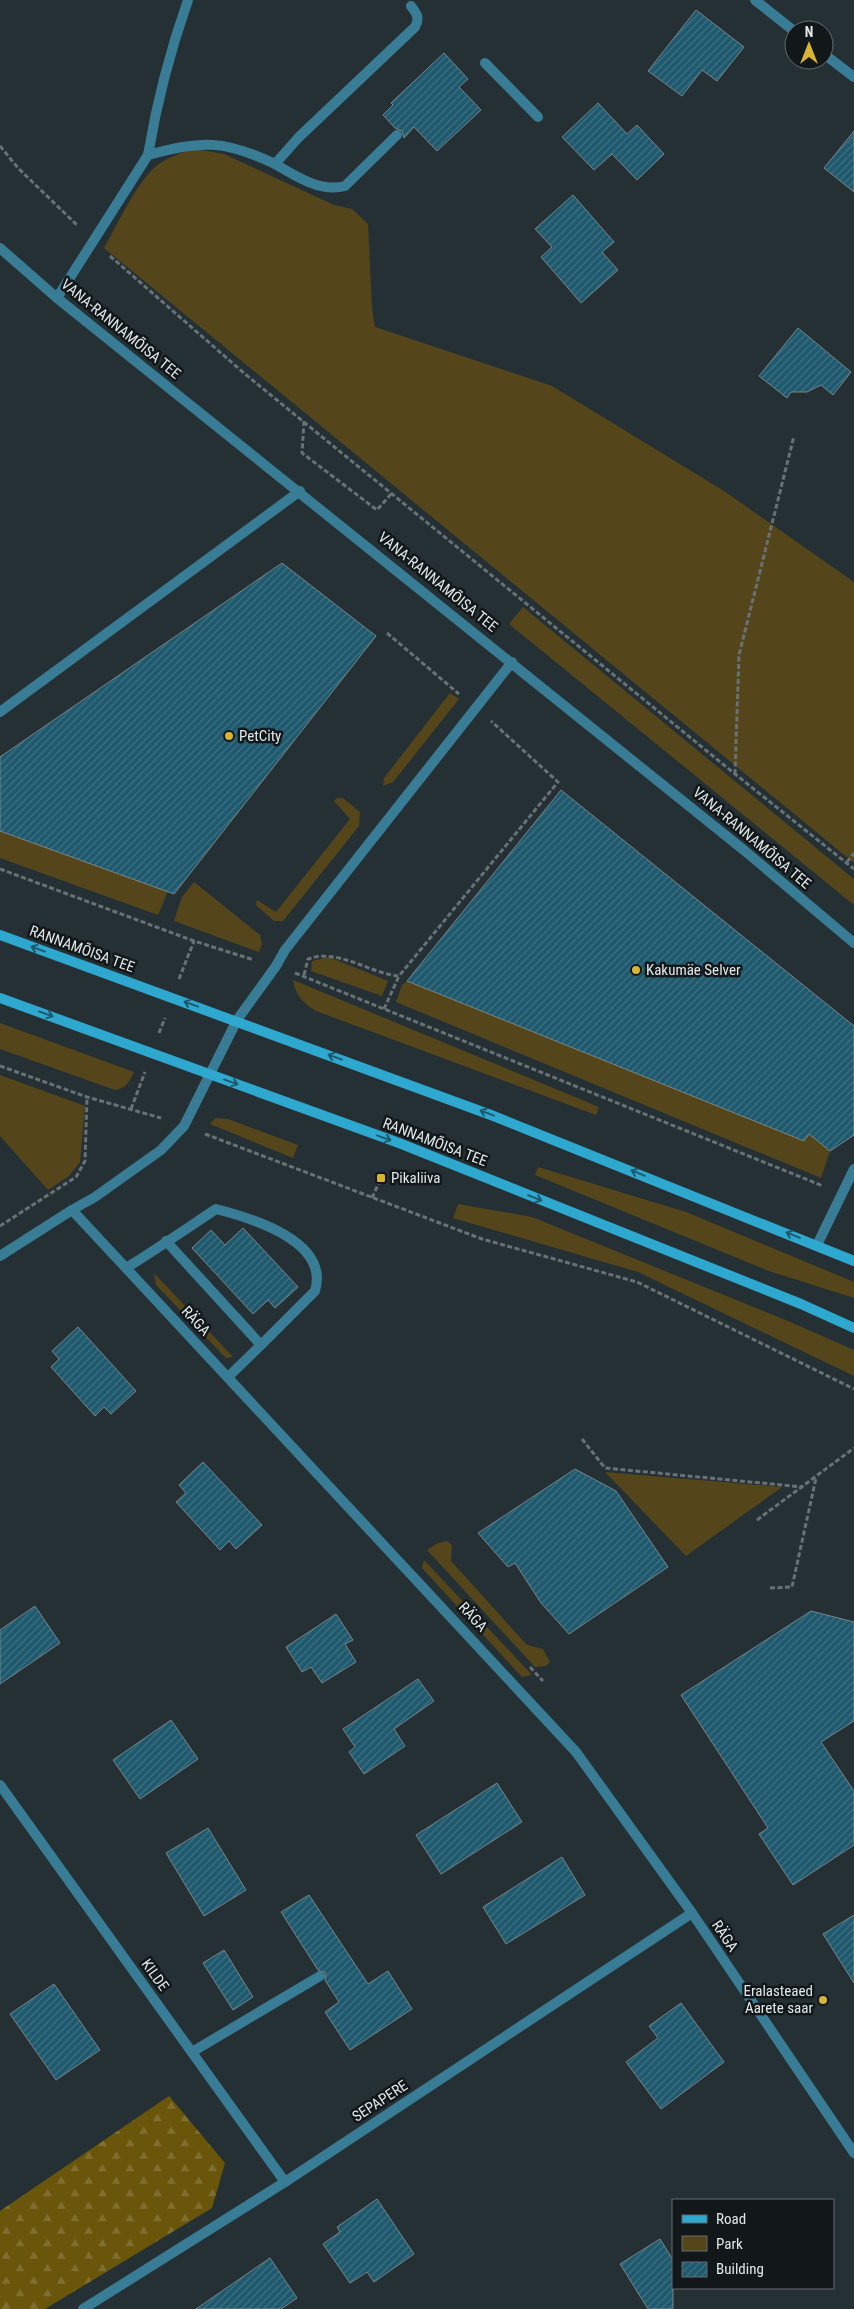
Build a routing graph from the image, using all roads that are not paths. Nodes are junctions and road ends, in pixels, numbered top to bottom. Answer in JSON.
{"nodes":[{"id":1,"x":188,"y":0,"type":"edge"},
{"id":2,"x":755,"y":0,"type":"edge"},
{"id":3,"x":411,"y":6,"type":"dead end"},
{"id":4,"x":784,"y":22,"type":"edge"},
{"id":5,"x":485,"y":62,"type":"dead end"},
{"id":6,"x":834,"y":62,"type":"edge"},
{"id":7,"x":854,"y":78,"type":"edge"},
{"id":8,"x":538,"y":117,"type":"dead end"},
{"id":9,"x":397,"y":136,"type":"dead end"},
{"id":10,"x":148,"y":155,"type":"junction"},
{"id":11,"x":275,"y":164,"type":"junction"},
{"id":12,"x":0,"y":248,"type":"edge"},
{"id":13,"x":58,"y":298,"type":"junction"},
{"id":14,"x":300,"y":491,"type":"junction"},
{"id":15,"x":512,"y":662,"type":"junction"},
{"id":16,"x":0,"y":712,"type":"edge"},
{"id":17,"x":0,"y":935,"type":"edge"},
{"id":18,"x":854,"y":944,"type":"edge"},
{"id":19,"x":0,"y":998,"type":"edge"},
{"id":20,"x":237,"y":1020,"type":"junction"},
{"id":21,"x":211,"y":1074,"type":"junction"},
{"id":22,"x":854,"y":1169,"type":"edge"},
{"id":23,"x":72,"y":1210,"type":"junction"},
{"id":24,"x":166,"y":1241,"type":"junction"},
{"id":25,"x":817,"y":1244,"type":"junction"},
{"id":26,"x":0,"y":1256,"type":"edge"},
{"id":27,"x":854,"y":1261,"type":"edge"},
{"id":28,"x":126,"y":1268,"type":"junction"},
{"id":29,"x":854,"y":1328,"type":"edge"},
{"id":30,"x":261,"y":1345,"type":"junction"},
{"id":31,"x":228,"y":1377,"type":"junction"},
{"id":32,"x":0,"y":1785,"type":"edge"},
{"id":33,"x":692,"y":1914,"type":"junction"},
{"id":34,"x":320,"y":1976,"type":"dead end"},
{"id":35,"x":192,"y":2052,"type":"junction"},
{"id":36,"x":854,"y":2153,"type":"edge"},
{"id":37,"x":285,"y":2182,"type":"junction"},
{"id":38,"x":83,"y":2309,"type":"edge"}],
"edges":[{"from":1,"to":10,"type":"street"},
{"from":2,"to":4,"type":"street"},
{"from":3,"to":11,"type":"street"},
{"from":5,"to":8,"type":"street"},
{"from":6,"to":7,"type":"street"},
{"from":9,"to":11,"type":"street"},
{"from":10,"to":11,"type":"street"},
{"from":10,"to":13,"type":"street"},
{"from":12,"to":13,"type":"street","name":"VANA-RANNAMÕISA TEE"},
{"from":13,"to":14,"type":"street","name":"VANA-RANNAMÕISA TEE"},
{"from":14,"to":15,"type":"street","name":"VANA-RANNAMÕISA TEE"},
{"from":14,"to":16,"type":"street"},
{"from":15,"to":18,"type":"street","name":"VANA-RANNAMÕISA TEE"},
{"from":15,"to":20,"type":"street"},
{"from":20,"to":17,"type":"main road","name":"RANNAMÕISA TEE","one_way":true},
{"from":19,"to":21,"type":"main road","name":"RANNAMÕISA TEE","one_way":true},
{"from":20,"to":21,"type":"street"},
{"from":25,"to":20,"type":"main road","name":"RANNAMÕISA TEE","one_way":true},
{"from":21,"to":23,"type":"street"},
{"from":21,"to":29,"type":"main road","name":"RANNAMÕISA TEE","one_way":true},
{"from":22,"to":25,"type":"street"},
{"from":23,"to":26,"type":"street"},
{"from":23,"to":28,"type":"street","name":"RÄGA"},
{"from":24,"to":28,"type":"street"},
{"from":24,"to":30,"type":"street"},
{"from":24,"to":30,"type":"street"},
{"from":25,"to":27,"type":"main road","name":"RANNAMÕISA TEE"},
{"from":28,"to":31,"type":"street","name":"RÄGA"},
{"from":30,"to":31,"type":"street"},
{"from":31,"to":33,"type":"street","name":"RÄGA"},
{"from":32,"to":35,"type":"street","name":"KILDE"},
{"from":33,"to":36,"type":"street","name":"RÄGA"},
{"from":33,"to":37,"type":"street","name":"SEPAPERE"},
{"from":34,"to":35,"type":"street"},
{"from":35,"to":37,"type":"street","name":"KILDE"},
{"from":37,"to":38,"type":"street","name":"SEPAPERE"}]}
